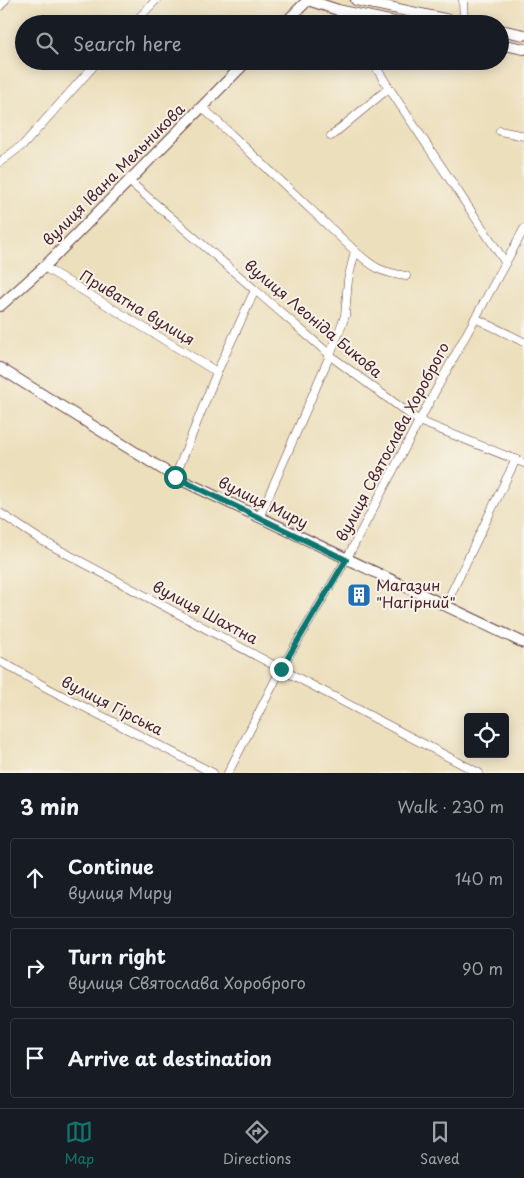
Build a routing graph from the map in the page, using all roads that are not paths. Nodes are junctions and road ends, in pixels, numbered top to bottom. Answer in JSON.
{"nodes":[{"id":1,"x":5,"y":0,"type":"edge"},
{"id":2,"x":156,"y":0,"type":"edge"},
{"id":3,"x":308,"y":0,"type":"edge"},
{"id":4,"x":332,"y":0,"type":"edge"},
{"id":5,"x":356,"y":0,"type":"edge"},
{"id":6,"x":463,"y":0,"type":"edge"},
{"id":7,"x":396,"y":4,"type":"edge"},
{"id":8,"x":0,"y":6,"type":"edge"},
{"id":9,"x":338,"y":10,"type":"junction"},
{"id":10,"x":142,"y":15,"type":"edge"},
{"id":11,"x":293,"y":15,"type":"edge"},
{"id":12,"x":341,"y":15,"type":"edge"},
{"id":13,"x":362,"y":15,"type":"edge"},
{"id":14,"x":437,"y":15,"type":"edge"},
{"id":15,"x":465,"y":15,"type":"edge"},
{"id":16,"x":509,"y":32,"type":"edge"},
{"id":17,"x":524,"y":35,"type":"edge"},
{"id":18,"x":509,"y":46,"type":"edge"},
{"id":19,"x":524,"y":48,"type":"edge"},
{"id":20,"x":90,"y":70,"type":"edge"},
{"id":21,"x":238,"y":70,"type":"edge"},
{"id":22,"x":378,"y":70,"type":"edge"},
{"id":23,"x":389,"y":88,"type":"junction"},
{"id":24,"x":202,"y":106,"type":"junction"},
{"id":25,"x":500,"y":131,"type":"dead end"},
{"id":26,"x":331,"y":136,"type":"dead end"},
{"id":27,"x":524,"y":136,"type":"edge"},
{"id":28,"x":0,"y":162,"type":"edge"},
{"id":29,"x":129,"y":181,"type":"junction"},
{"id":30,"x":524,"y":229,"type":"edge"},
{"id":31,"x":355,"y":251,"type":"junction"},
{"id":32,"x":505,"y":262,"type":"junction"},
{"id":33,"x":44,"y":267,"type":"junction"},
{"id":34,"x":406,"y":276,"type":"dead end"},
{"id":35,"x":255,"y":290,"type":"junction"},
{"id":36,"x":0,"y":306,"type":"edge"},
{"id":37,"x":475,"y":318,"type":"junction"},
{"id":38,"x":524,"y":342,"type":"edge"},
{"id":39,"x":330,"y":355,"type":"junction"},
{"id":40,"x":0,"y":368,"type":"edge"},
{"id":41,"x":217,"y":372,"type":"junction"},
{"id":42,"x":419,"y":421,"type":"junction"},
{"id":43,"x":516,"y":459,"type":"junction"},
{"id":44,"x":524,"y":463,"type":"edge"},
{"id":45,"x":175,"y":477,"type":"junction"},
{"id":46,"x":0,"y":513,"type":"edge"},
{"id":47,"x":259,"y":518,"type":"junction"},
{"id":48,"x":346,"y":560,"type":"junction"},
{"id":49,"x":444,"y":606,"type":"junction"},
{"id":50,"x":524,"y":643,"type":"edge"},
{"id":51,"x":0,"y":661,"type":"edge"},
{"id":52,"x":281,"y":669,"type":"junction"},
{"id":53,"x":213,"y":773,"type":"edge"},
{"id":54,"x":228,"y":773,"type":"edge"},
{"id":55,"x":479,"y":773,"type":"edge"}],
"edges":[{"from":1,"to":8,"type":"street"},
{"from":2,"to":10,"type":"street"},
{"from":3,"to":9,"type":"street"},
{"from":3,"to":11,"type":"street"},
{"from":4,"to":9,"type":"street"},
{"from":5,"to":7,"type":"street"},
{"from":6,"to":15,"type":"street"},
{"from":7,"to":14,"type":"street"},
{"from":9,"to":12,"type":"street"},
{"from":9,"to":13,"type":"street"},
{"from":16,"to":17,"type":"street"},
{"from":18,"to":19,"type":"street"},
{"from":20,"to":28,"type":"street"},
{"from":21,"to":24,"type":"street","name":"вулиця Івана Мельникова"},
{"from":22,"to":23,"type":"street"},
{"from":23,"to":26,"type":"street"},
{"from":23,"to":32,"type":"street"},
{"from":24,"to":29,"type":"street","name":"вулиця Івана Мельникова"},
{"from":24,"to":31,"type":"street"},
{"from":25,"to":27,"type":"street"},
{"from":29,"to":33,"type":"street","name":"вулиця Івана Мельникова"},
{"from":29,"to":35,"type":"street","name":"вулиця Леоніда Бикова"},
{"from":30,"to":32,"type":"street","name":"вулиця Святослава Хороброго"},
{"from":31,"to":34,"type":"street"},
{"from":31,"to":39,"type":"street"},
{"from":32,"to":37,"type":"street","name":"вулиця Святослава Хороброго"},
{"from":33,"to":36,"type":"street","name":"вулиця Івана Мельникова"},
{"from":33,"to":41,"type":"street","name":"Приватна вулиця"},
{"from":35,"to":39,"type":"street","name":"вулиця Леоніда Бикова"},
{"from":35,"to":41,"type":"street"},
{"from":37,"to":38,"type":"street"},
{"from":37,"to":42,"type":"street","name":"вулиця Святослава Хороброго"},
{"from":39,"to":42,"type":"street","name":"вулиця Леоніда Бикова"},
{"from":39,"to":47,"type":"street"},
{"from":40,"to":45,"type":"street","name":"вулиця Миру"},
{"from":41,"to":45,"type":"street"},
{"from":42,"to":43,"type":"street","name":"вулиця Леоніда Бикова"},
{"from":42,"to":48,"type":"street","name":"вулиця Святослава Хороброго"},
{"from":43,"to":44,"type":"street","name":"вулиця Леоніда Бикова"},
{"from":43,"to":49,"type":"street"},
{"from":45,"to":47,"type":"street","name":"вулиця Миру"},
{"from":46,"to":52,"type":"street","name":"вулиця Шахтна"},
{"from":47,"to":48,"type":"street","name":"вулиця Миру"},
{"from":48,"to":49,"type":"street","name":"вулиця Миру"},
{"from":48,"to":52,"type":"street","name":"вулиця Святослава Хороброго"},
{"from":49,"to":50,"type":"street","name":"вулиця Миру"},
{"from":51,"to":53,"type":"street","name":"вулиця Гірська"},
{"from":52,"to":54,"type":"street","name":"вулиця Святослава Хороброго"},
{"from":52,"to":55,"type":"street","name":"вулиця Шахтна"}]}
